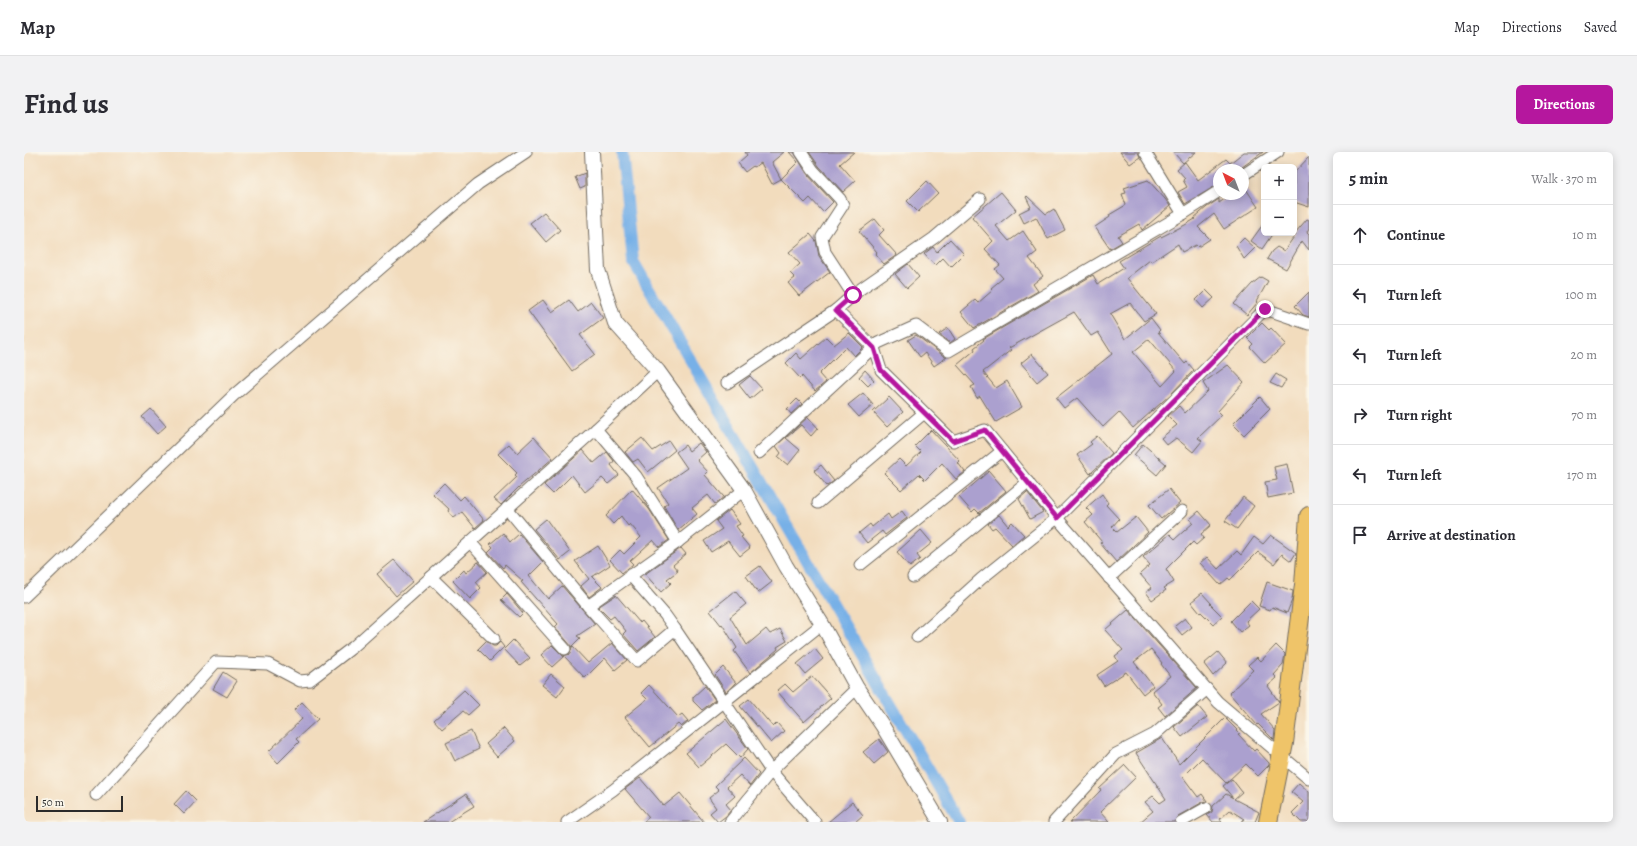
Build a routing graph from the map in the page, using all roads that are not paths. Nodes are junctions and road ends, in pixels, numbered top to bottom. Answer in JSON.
{"nodes":[{"id":1,"x":526,"y":152,"type":"edge"},
{"id":2,"x":592,"y":152,"type":"edge"},
{"id":3,"x":801,"y":152,"type":"edge"},
{"id":4,"x":1145,"y":152,"type":"edge"},
{"id":5,"x":1278,"y":152,"type":"edge"},
{"id":6,"x":1249,"y":171,"type":"edge"},
{"id":7,"x":1213,"y":195,"type":"edge"},
{"id":8,"x":980,"y":199,"type":"dead end"},
{"id":9,"x":1183,"y":214,"type":"junction"},
{"id":10,"x":853,"y":295,"type":"junction"},
{"id":11,"x":836,"y":310,"type":"junction"},
{"id":12,"x":1309,"y":324,"type":"edge"},
{"id":13,"x":874,"y":348,"type":"junction"},
{"id":14,"x":658,"y":370,"type":"junction"},
{"id":15,"x":727,"y":383,"type":"dead end"},
{"id":16,"x":924,"y":413,"type":"junction"},
{"id":17,"x":596,"y":429,"type":"junction"},
{"id":18,"x":1002,"y":451,"type":"junction"},
{"id":19,"x":759,"y":453,"type":"dead end"},
{"id":20,"x":1028,"y":482,"type":"junction"},
{"id":21,"x":744,"y":490,"type":"junction"},
{"id":22,"x":818,"y":503,"type":"dead end"},
{"id":23,"x":507,"y":508,"type":"junction"},
{"id":24,"x":1182,"y":511,"type":"dead end"},
{"id":25,"x":1309,"y":516,"type":"edge"},
{"id":26,"x":1057,"y":518,"type":"junction"},
{"id":27,"x":470,"y":542,"type":"junction"},
{"id":28,"x":678,"y":542,"type":"junction"},
{"id":29,"x":860,"y":565,"type":"dead end"},
{"id":30,"x":630,"y":575,"type":"junction"},
{"id":31,"x":431,"y":577,"type":"junction"},
{"id":32,"x":913,"y":577,"type":"dead end"},
{"id":33,"x":1109,"y":578,"type":"junction"},
{"id":34,"x":24,"y":597,"type":"edge"},
{"id":35,"x":588,"y":606,"type":"junction"},
{"id":36,"x":822,"y":624,"type":"junction"},
{"id":37,"x":674,"y":629,"type":"junction"},
{"id":38,"x":916,"y":637,"type":"dead end"},
{"id":39,"x":494,"y":639,"type":"dead end"},
{"id":40,"x":565,"y":649,"type":"dead end"},
{"id":41,"x":857,"y":688,"type":"junction"},
{"id":42,"x":1207,"y":689,"type":"junction"},
{"id":43,"x":724,"y":701,"type":"junction"},
{"id":44,"x":1281,"y":756,"type":"junction"},
{"id":45,"x":772,"y":771,"type":"junction"},
{"id":46,"x":1309,"y":779,"type":"edge"},
{"id":47,"x":96,"y":795,"type":"dead end"},
{"id":48,"x":1206,"y":808,"type":"dead end"},
{"id":49,"x":567,"y":822,"type":"edge"},
{"id":50,"x":730,"y":822,"type":"edge"},
{"id":51,"x":815,"y":822,"type":"edge"},
{"id":52,"x":940,"y":822,"type":"edge"},
{"id":53,"x":1054,"y":822,"type":"edge"},
{"id":54,"x":1181,"y":822,"type":"edge"},
{"id":55,"x":1268,"y":822,"type":"edge"}],
"edges":[{"from":1,"to":34,"type":"street"},
{"from":2,"to":14,"type":"street"},
{"from":3,"to":10,"type":"street"},
{"from":4,"to":9,"type":"street"},
{"from":5,"to":6,"type":"street"},
{"from":7,"to":9,"type":"street"},
{"from":8,"to":10,"type":"street"},
{"from":9,"to":13,"type":"street"},
{"from":10,"to":11,"type":"street"},
{"from":11,"to":13,"type":"street"},
{"from":11,"to":15,"type":"street"},
{"from":12,"to":26,"type":"street"},
{"from":13,"to":16,"type":"street"},
{"from":13,"to":19,"type":"street"},
{"from":14,"to":17,"type":"street"},
{"from":14,"to":21,"type":"street"},
{"from":16,"to":18,"type":"street"},
{"from":16,"to":22,"type":"street"},
{"from":17,"to":23,"type":"street"},
{"from":17,"to":28,"type":"street"},
{"from":18,"to":20,"type":"street"},
{"from":18,"to":29,"type":"street"},
{"from":20,"to":26,"type":"street"},
{"from":20,"to":32,"type":"street"},
{"from":21,"to":28,"type":"street"},
{"from":21,"to":36,"type":"street"},
{"from":23,"to":27,"type":"street"},
{"from":23,"to":35,"type":"street"},
{"from":24,"to":33,"type":"street"},
{"from":25,"to":44,"type":"main road"},
{"from":26,"to":33,"type":"street"},
{"from":26,"to":38,"type":"street"},
{"from":27,"to":31,"type":"street"},
{"from":27,"to":40,"type":"street"},
{"from":28,"to":30,"type":"street"},
{"from":30,"to":35,"type":"street"},
{"from":30,"to":37,"type":"street"},
{"from":31,"to":39,"type":"street"},
{"from":31,"to":47,"type":"street"},
{"from":33,"to":42,"type":"street"},
{"from":35,"to":37,"type":"street"},
{"from":36,"to":41,"type":"street"},
{"from":36,"to":43,"type":"street"},
{"from":37,"to":43,"type":"street"},
{"from":41,"to":45,"type":"street"},
{"from":41,"to":52,"type":"street"},
{"from":42,"to":44,"type":"street"},
{"from":42,"to":53,"type":"street"},
{"from":43,"to":45,"type":"street"},
{"from":43,"to":49,"type":"street"},
{"from":44,"to":46,"type":"street"},
{"from":44,"to":55,"type":"main road"},
{"from":45,"to":50,"type":"street"},
{"from":45,"to":51,"type":"street"},
{"from":48,"to":54,"type":"street"}]}
